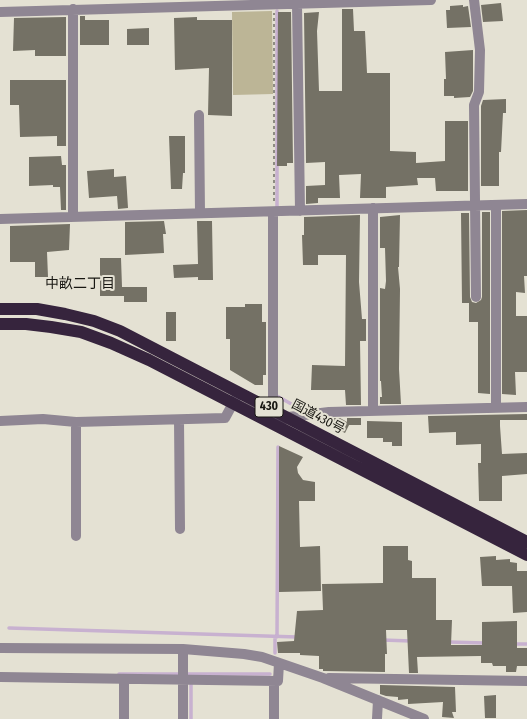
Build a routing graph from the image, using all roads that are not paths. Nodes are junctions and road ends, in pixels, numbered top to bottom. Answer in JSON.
{"nodes":[{"id":1,"x":431,"y":0,"type":"edge"},
{"id":2,"x":474,"y":0,"type":"edge"},
{"id":3,"x":274,"y":2,"type":"edge"},
{"id":4,"x":297,"y":4,"type":"junction"},
{"id":5,"x":74,"y":9,"type":"junction"},
{"id":6,"x":0,"y":12,"type":"edge"},
{"id":7,"x":199,"y":115,"type":"dead end"},
{"id":8,"x":527,"y":204,"type":"edge"},
{"id":9,"x":496,"y":205,"type":"junction"},
{"id":10,"x":474,"y":206,"type":"junction"},
{"id":11,"x":373,"y":208,"type":"junction"},
{"id":12,"x":300,"y":211,"type":"junction"},
{"id":13,"x":273,"y":212,"type":"junction"},
{"id":14,"x":200,"y":213,"type":"junction"},
{"id":15,"x":74,"y":217,"type":"junction"},
{"id":16,"x":0,"y":219,"type":"edge"},
{"id":17,"x":476,"y":297,"type":"dead end"},
{"id":18,"x":0,"y":309,"type":"edge"},
{"id":19,"x":0,"y":324,"type":"edge"},
{"id":20,"x":239,"y":392,"type":"junction"},
{"id":21,"x":233,"y":403,"type":"junction"},
{"id":22,"x":527,"y":407,"type":"edge"},
{"id":23,"x":496,"y":408,"type":"junction"},
{"id":24,"x":273,"y":409,"type":"junction"},
{"id":25,"x":373,"y":410,"type":"junction"},
{"id":26,"x":288,"y":417,"type":"junction"},
{"id":27,"x":179,"y":420,"type":"junction"},
{"id":28,"x":0,"y":421,"type":"edge"},
{"id":29,"x":76,"y":422,"type":"junction"},
{"id":30,"x":272,"y":423,"type":"junction"},
{"id":31,"x":180,"y":529,"type":"dead end"},
{"id":32,"x":76,"y":536,"type":"dead end"},
{"id":33,"x":527,"y":542,"type":"edge"},
{"id":34,"x":527,"y":555,"type":"edge"},
{"id":35,"x":0,"y":648,"type":"edge"},
{"id":36,"x":183,"y":649,"type":"junction"},
{"id":37,"x":279,"y":663,"type":"junction"},
{"id":38,"x":0,"y":677,"type":"edge"},
{"id":39,"x":186,"y":678,"type":"junction"},
{"id":40,"x":323,"y":678,"type":"junction"},
{"id":41,"x":124,"y":680,"type":"junction"},
{"id":42,"x":274,"y":681,"type":"junction"},
{"id":43,"x":527,"y":681,"type":"edge"},
{"id":44,"x":378,"y":700,"type":"junction"},
{"id":45,"x":124,"y":719,"type":"edge"},
{"id":46,"x":184,"y":719,"type":"edge"},
{"id":47,"x":274,"y":719,"type":"edge"},
{"id":48,"x":377,"y":719,"type":"edge"},
{"id":49,"x":424,"y":719,"type":"edge"}],
"edges":[{"from":1,"to":4,"type":"street"},
{"from":2,"to":10,"type":"street"},
{"from":3,"to":4,"type":"street"},
{"from":3,"to":5,"type":"street"},
{"from":4,"to":12,"type":"street"},
{"from":5,"to":6,"type":"street"},
{"from":5,"to":15,"type":"street"},
{"from":7,"to":14,"type":"street"},
{"from":8,"to":9,"type":"street"},
{"from":9,"to":10,"type":"street"},
{"from":9,"to":23,"type":"street"},
{"from":10,"to":11,"type":"street"},
{"from":10,"to":17,"type":"street"},
{"from":11,"to":12,"type":"street"},
{"from":11,"to":25,"type":"street"},
{"from":12,"to":13,"type":"street"},
{"from":13,"to":14,"type":"street"},
{"from":13,"to":24,"type":"street"},
{"from":14,"to":15,"type":"street"},
{"from":15,"to":16,"type":"street"},
{"from":18,"to":20,"type":"highway","name":"国道430号","number":"430"},
{"from":19,"to":21,"type":"highway","name":"国道430号","number":"430"},
{"from":20,"to":21,"type":"street"},
{"from":20,"to":24,"type":"highway","name":"国道430号","number":"430"},
{"from":21,"to":27,"type":"street"},
{"from":21,"to":30,"type":"highway","name":"国道430号","number":"430"},
{"from":22,"to":23,"type":"street"},
{"from":23,"to":25,"type":"street"},
{"from":24,"to":26,"type":"highway","name":"国道430号","number":"430"},
{"from":24,"to":30,"type":"street"},
{"from":25,"to":26,"type":"street"},
{"from":26,"to":30,"type":"street"},
{"from":26,"to":33,"type":"highway","name":"国道430号","number":"430"},
{"from":27,"to":29,"type":"street"},
{"from":27,"to":31,"type":"street"},
{"from":28,"to":29,"type":"street"},
{"from":29,"to":32,"type":"street"},
{"from":30,"to":34,"type":"highway","name":"国道430号","number":"430"},
{"from":35,"to":36,"type":"street"},
{"from":36,"to":37,"type":"street"},
{"from":36,"to":39,"type":"street"},
{"from":37,"to":40,"type":"street"},
{"from":37,"to":42,"type":"street"},
{"from":38,"to":41,"type":"street"},
{"from":39,"to":41,"type":"street"},
{"from":39,"to":42,"type":"street"},
{"from":39,"to":46,"type":"street"},
{"from":40,"to":43,"type":"street"},
{"from":40,"to":44,"type":"street"},
{"from":41,"to":45,"type":"street"},
{"from":42,"to":47,"type":"street"},
{"from":44,"to":48,"type":"street"},
{"from":44,"to":49,"type":"street"}]}
